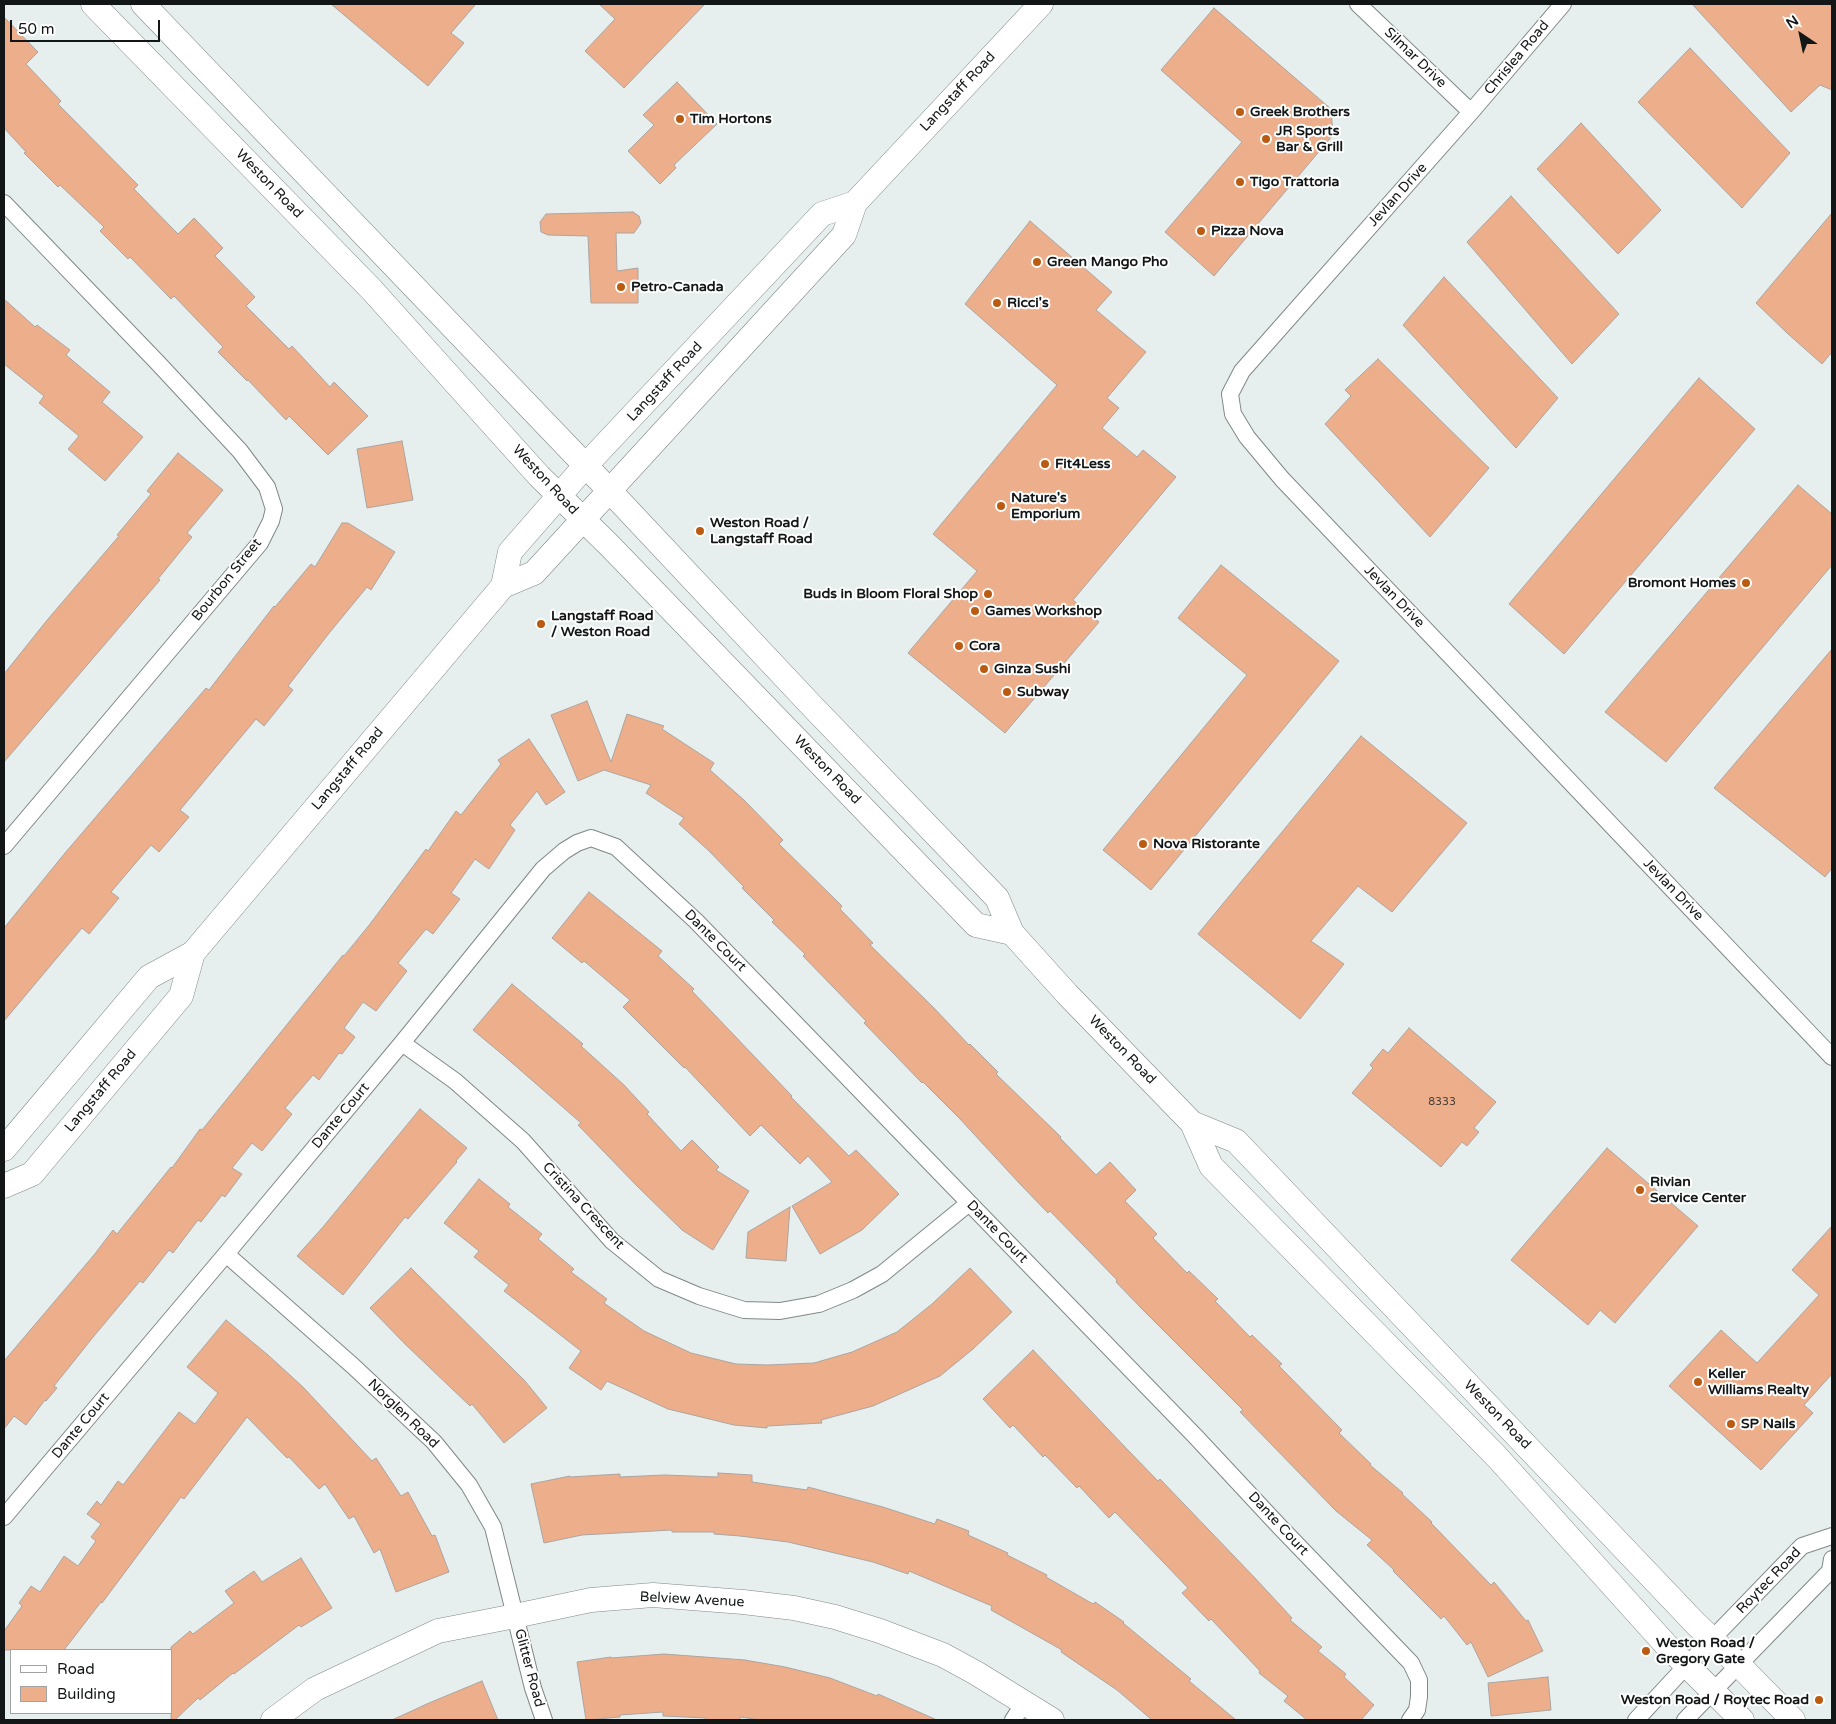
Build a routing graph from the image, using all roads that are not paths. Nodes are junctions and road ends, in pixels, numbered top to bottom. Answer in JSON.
{"nodes":[{"id":1,"x":93,"y":4,"type":"edge"},
{"id":2,"x":143,"y":4,"type":"edge"},
{"id":3,"x":1041,"y":4,"type":"edge"},
{"id":4,"x":1358,"y":4,"type":"edge"},
{"id":5,"x":1563,"y":4,"type":"edge"},
{"id":6,"x":1471,"y":112,"type":"junction"},
{"id":7,"x":4,"y":203,"type":"edge"},
{"id":8,"x":855,"y":203,"type":"junction"},
{"id":9,"x":586,"y":465,"type":"junction"},
{"id":10,"x":609,"y":490,"type":"junction"},
{"id":11,"x":559,"y":496,"type":"junction"},
{"id":12,"x":583,"y":520,"type":"junction"},
{"id":13,"x":503,"y":586,"type":"junction"},
{"id":14,"x":4,"y":846,"type":"edge"},
{"id":15,"x":1012,"y":933,"type":"junction"},
{"id":16,"x":193,"y":953,"type":"junction"},
{"id":17,"x":402,"y":1043,"type":"junction"},
{"id":18,"x":1832,"y":1057,"type":"edge"},
{"id":19,"x":1192,"y":1123,"type":"junction"},
{"id":20,"x":4,"y":1149,"type":"edge"},
{"id":21,"x":4,"y":1186,"type":"edge"},
{"id":22,"x":969,"y":1203,"type":"junction"},
{"id":23,"x":226,"y":1254,"type":"junction"},
{"id":24,"x":4,"y":1517,"type":"edge"},
{"id":25,"x":1832,"y":1536,"type":"edge"},
{"id":26,"x":1832,"y":1559,"type":"edge"},
{"id":27,"x":515,"y":1616,"type":"junction"},
{"id":28,"x":1712,"y":1638,"type":"junction"},
{"id":29,"x":1739,"y":1665,"type":"junction"},
{"id":30,"x":1686,"y":1666,"type":"junction"},
{"id":31,"x":1713,"y":1692,"type":"junction"},
{"id":32,"x":1018,"y":1712,"type":"edge"},
{"id":33,"x":273,"y":1720,"type":"edge"},
{"id":34,"x":544,"y":1720,"type":"edge"},
{"id":35,"x":1052,"y":1720,"type":"edge"},
{"id":36,"x":1410,"y":1720,"type":"edge"},
{"id":37,"x":1636,"y":1720,"type":"edge"},
{"id":38,"x":1685,"y":1720,"type":"edge"},
{"id":39,"x":1742,"y":1720,"type":"edge"},
{"id":40,"x":1793,"y":1720,"type":"edge"}],
"edges":[{"from":1,"to":11,"type":"main road","name":"Weston Road"},
{"from":2,"to":9,"type":"main road","name":"Weston Road"},
{"from":3,"to":8,"type":"main road","name":"Langstaff Road"},
{"from":4,"to":6,"type":"street","name":"Silmar Drive"},
{"from":5,"to":6,"type":"street","name":"Chrislea Road"},
{"from":6,"to":18,"type":"street","name":"Jevlan Drive"},
{"from":7,"to":14,"type":"street","name":"Bourbon Street"},
{"from":8,"to":9,"type":"main road","name":"Langstaff Road"},
{"from":8,"to":10,"type":"main road","name":"Langstaff Road"},
{"from":9,"to":10,"type":"main road","name":"Weston Road"},
{"from":9,"to":11,"type":"main road","name":"Langstaff Road"},
{"from":10,"to":12,"type":"main road","name":"Langstaff Road"},
{"from":10,"to":15,"type":"main road","name":"Weston Road"},
{"from":11,"to":12,"type":"main road","name":"Weston Road"},
{"from":11,"to":13,"type":"main road","name":"Langstaff Road"},
{"from":12,"to":13,"type":"main road","name":"Langstaff Road"},
{"from":12,"to":15,"type":"main road","name":"Weston Road"},
{"from":13,"to":16,"type":"main road","name":"Langstaff Road"},
{"from":15,"to":19,"type":"main road","name":"Weston Road"},
{"from":16,"to":20,"type":"main road","name":"Langstaff Road"},
{"from":16,"to":21,"type":"main road","name":"Langstaff Road"},
{"from":17,"to":22,"type":"street","name":"Cristina Crescent"},
{"from":17,"to":22,"type":"street","name":"Dante Court"},
{"from":17,"to":23,"type":"street","name":"Dante Court"},
{"from":19,"to":28,"type":"main road","name":"Weston Road"},
{"from":19,"to":30,"type":"main road","name":"Weston Road"},
{"from":22,"to":36,"type":"street","name":"Dante Court"},
{"from":23,"to":24,"type":"street","name":"Dante Court"},
{"from":23,"to":27,"type":"street","name":"Norglen Road"},
{"from":25,"to":28,"type":"street","name":"Roytec Road"},
{"from":26,"to":29,"type":"street"},
{"from":27,"to":32,"type":"main road","name":"Belview Avenue"},
{"from":27,"to":33,"type":"main road","name":"Belview Avenue"},
{"from":27,"to":34,"type":"street","name":"Glitter Road"},
{"from":28,"to":29,"type":"main road","name":"Weston Road"},
{"from":28,"to":30,"type":"street","name":"Roytec Road"},
{"from":29,"to":31,"type":"street"},
{"from":29,"to":40,"type":"main road","name":"Weston Road"},
{"from":30,"to":31,"type":"main road","name":"Weston Road"},
{"from":30,"to":37,"type":"street","name":"Roytec Road"},
{"from":31,"to":38,"type":"street"},
{"from":31,"to":39,"type":"main road","name":"Weston Road"},
{"from":32,"to":35,"type":"main road","name":"Belview Avenue"}]}
